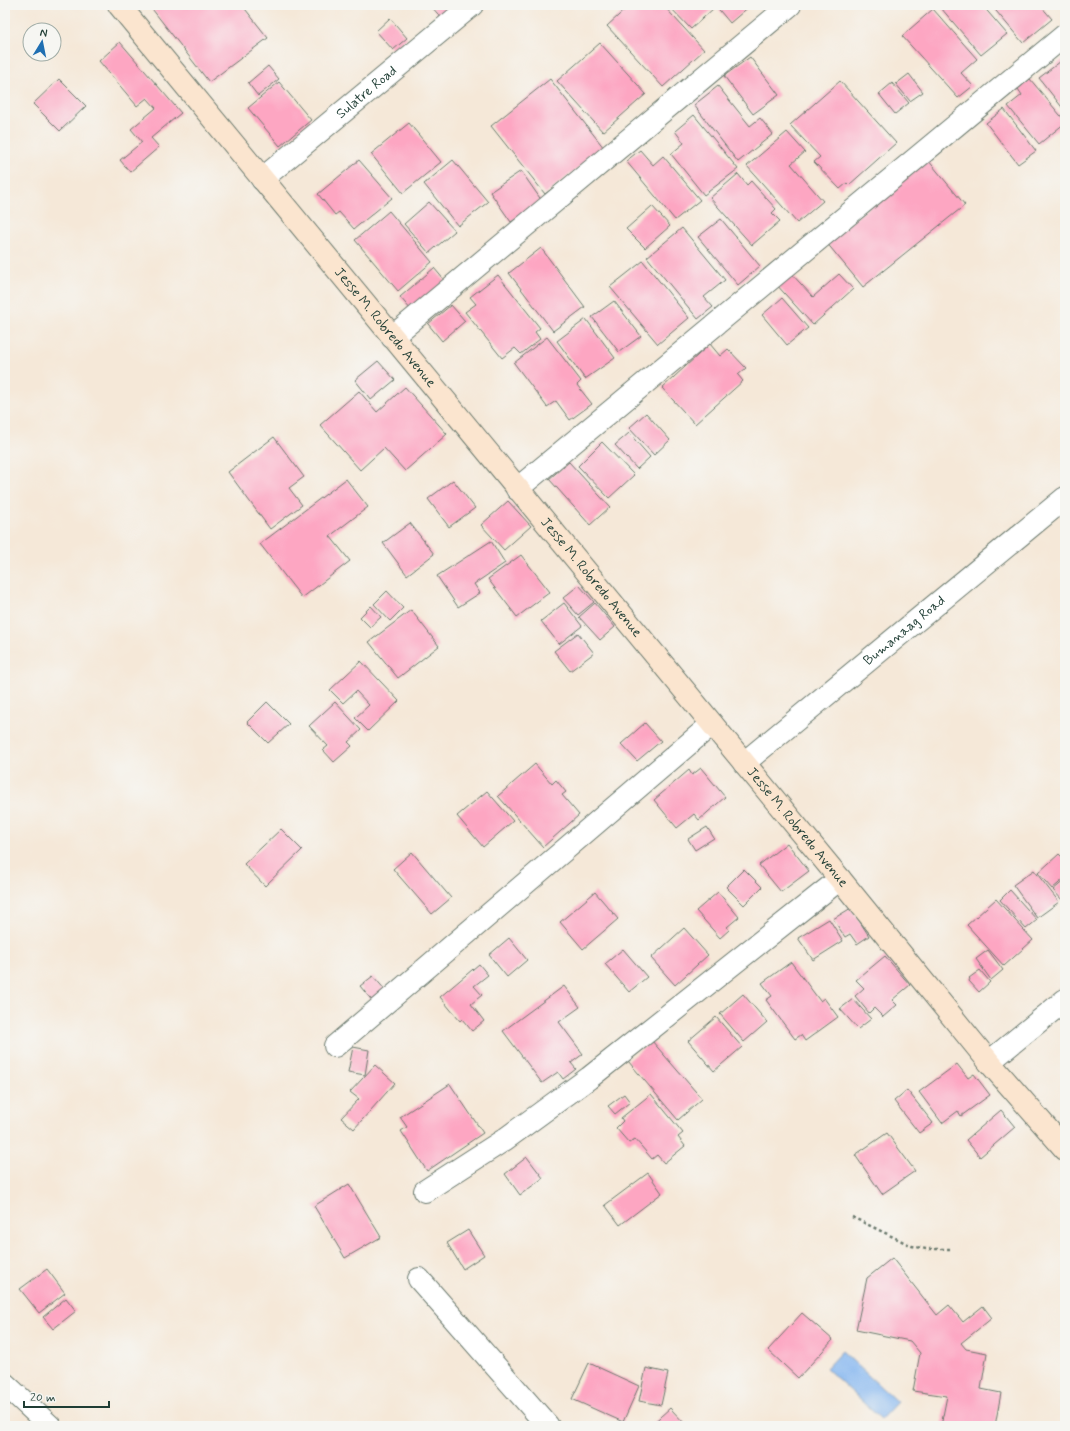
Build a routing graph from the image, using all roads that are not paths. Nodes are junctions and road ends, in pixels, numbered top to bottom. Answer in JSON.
{"nodes":[{"id":1,"x":119,"y":5,"type":"edge"},
{"id":2,"x":472,"y":5,"type":"edge"},
{"id":3,"x":790,"y":5,"type":"edge"},
{"id":4,"x":1065,"y":34,"type":"edge"},
{"id":5,"x":262,"y":179,"type":"junction"},
{"id":6,"x":392,"y":337,"type":"junction"},
{"id":7,"x":517,"y":489,"type":"junction"},
{"id":8,"x":1065,"y":498,"type":"edge"},
{"id":9,"x":712,"y":724,"type":"junction"},
{"id":10,"x":744,"y":763,"type":"junction"},
{"id":11,"x":840,"y":878,"type":"junction"},
{"id":12,"x":1065,"y":1000,"type":"edge"},
{"id":13,"x":335,"y":1046,"type":"dead end"},
{"id":14,"x":989,"y":1062,"type":"junction"},
{"id":15,"x":1065,"y":1149,"type":"edge"},
{"id":16,"x":425,"y":1191,"type":"dead end"},
{"id":17,"x":419,"y":1279,"type":"dead end"},
{"id":18,"x":5,"y":1384,"type":"edge"},
{"id":19,"x":50,"y":1426,"type":"edge"},
{"id":20,"x":548,"y":1426,"type":"edge"}],
"edges":[{"from":1,"to":5,"type":"main road","name":"Jesse M. Robredo Avenue"},
{"from":2,"to":5,"type":"street","name":"Sulatre Road"},
{"from":3,"to":6,"type":"street"},
{"from":4,"to":7,"type":"street"},
{"from":5,"to":6,"type":"main road","name":"Jesse M. Robredo Avenue"},
{"from":6,"to":7,"type":"main road","name":"Jesse M. Robredo Avenue"},
{"from":7,"to":9,"type":"main road","name":"Jesse M. Robredo Avenue"},
{"from":8,"to":10,"type":"street","name":"Bumanaag Road"},
{"from":9,"to":10,"type":"main road","name":"Jesse M. Robredo Avenue"},
{"from":9,"to":13,"type":"street"},
{"from":10,"to":11,"type":"main road","name":"Jesse M. Robredo Avenue"},
{"from":11,"to":14,"type":"main road","name":"Jesse M. Robredo Avenue"},
{"from":11,"to":16,"type":"street"},
{"from":12,"to":14,"type":"street"},
{"from":14,"to":15,"type":"main road","name":"Jesse M. Robredo Avenue"},
{"from":17,"to":20,"type":"street"},
{"from":18,"to":19,"type":"street"}]}
